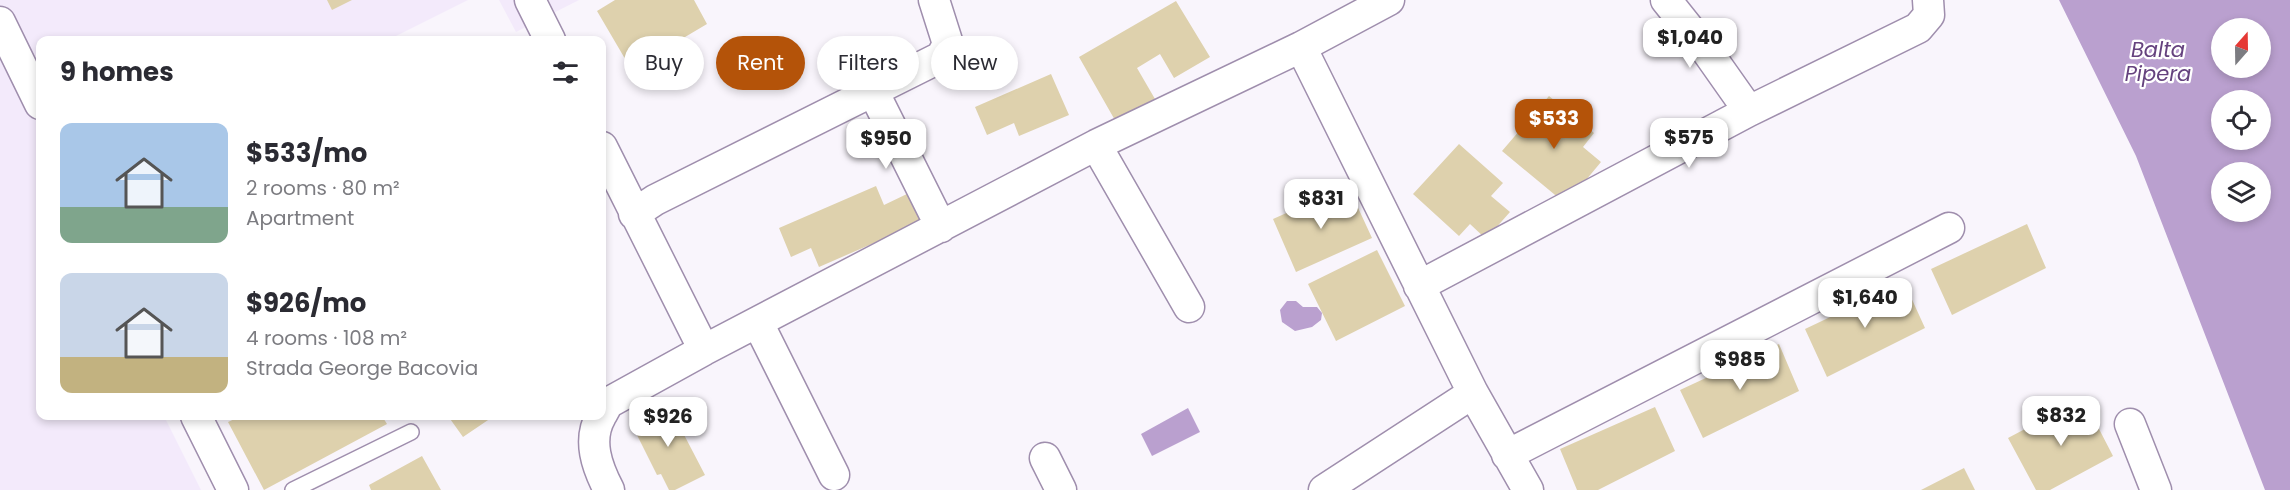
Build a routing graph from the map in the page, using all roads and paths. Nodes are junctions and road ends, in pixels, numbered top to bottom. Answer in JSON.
{"nodes":[{"id":1,"x":530,"y":0,"type":"edge"},
{"id":2,"x":934,"y":0,"type":"edge"},
{"id":3,"x":1389,"y":0,"type":"edge"},
{"id":4,"x":1666,"y":0,"type":"edge"},
{"id":5,"x":1928,"y":0,"type":"edge"},
{"id":6,"x":0,"y":22,"type":"edge"},
{"id":7,"x":548,"y":36,"type":"edge"},
{"id":8,"x":1301,"y":46,"type":"junction"},
{"id":9,"x":873,"y":92,"type":"junction"},
{"id":10,"x":36,"y":96,"type":"edge"},
{"id":11,"x":1749,"y":111,"type":"junction"},
{"id":12,"x":1096,"y":145,"type":"junction"},
{"id":13,"x":606,"y":155,"type":"edge"},
{"id":14,"x":634,"y":214,"type":"junction"},
{"id":15,"x":941,"y":227,"type":"junction"},
{"id":16,"x":1949,"y":228,"type":"dead end"},
{"id":17,"x":1419,"y":286,"type":"junction"},
{"id":18,"x":1189,"y":307,"type":"dead end"},
{"id":19,"x":758,"y":324,"type":"junction"},
{"id":20,"x":704,"y":350,"type":"junction"},
{"id":21,"x":1473,"y":393,"type":"junction"},
{"id":22,"x":606,"y":406,"type":"edge"},
{"id":23,"x":198,"y":420,"type":"edge"},
{"id":24,"x":599,"y":420,"type":"edge"},
{"id":25,"x":2130,"y":424,"type":"dead end"},
{"id":26,"x":411,"y":432,"type":"dead end"},
{"id":27,"x":1507,"y":456,"type":"junction"},
{"id":28,"x":1045,"y":459,"type":"dead end"},
{"id":29,"x":834,"y":475,"type":"dead end"},
{"id":30,"x":233,"y":490,"type":"edge"},
{"id":31,"x":293,"y":490,"type":"edge"},
{"id":32,"x":609,"y":490,"type":"edge"},
{"id":33,"x":1061,"y":490,"type":"edge"},
{"id":34,"x":1324,"y":490,"type":"edge"},
{"id":35,"x":1528,"y":490,"type":"edge"},
{"id":36,"x":2156,"y":490,"type":"edge"}],
"edges":[{"from":1,"to":7,"type":"street"},
{"from":2,"to":9,"type":"street"},
{"from":3,"to":8,"type":"street"},
{"from":4,"to":11,"type":"street"},
{"from":5,"to":11,"type":"street"},
{"from":6,"to":10,"type":"street"},
{"from":8,"to":12,"type":"street"},
{"from":8,"to":17,"type":"street"},
{"from":9,"to":14,"type":"street"},
{"from":9,"to":15,"type":"street"},
{"from":11,"to":17,"type":"street"},
{"from":12,"to":15,"type":"street"},
{"from":12,"to":18,"type":"street"},
{"from":13,"to":14,"type":"street"},
{"from":14,"to":20,"type":"street"},
{"from":15,"to":19,"type":"street"},
{"from":16,"to":27,"type":"street"},
{"from":17,"to":21,"type":"street"},
{"from":19,"to":20,"type":"street"},
{"from":19,"to":29,"type":"street"},
{"from":20,"to":22,"type":"street"},
{"from":21,"to":27,"type":"street"},
{"from":21,"to":34,"type":"street"},
{"from":23,"to":30,"type":"street"},
{"from":24,"to":32,"type":"street"},
{"from":25,"to":36,"type":"street"},
{"from":26,"to":31,"type":"lane"},
{"from":27,"to":35,"type":"street"},
{"from":28,"to":33,"type":"street"}]}
